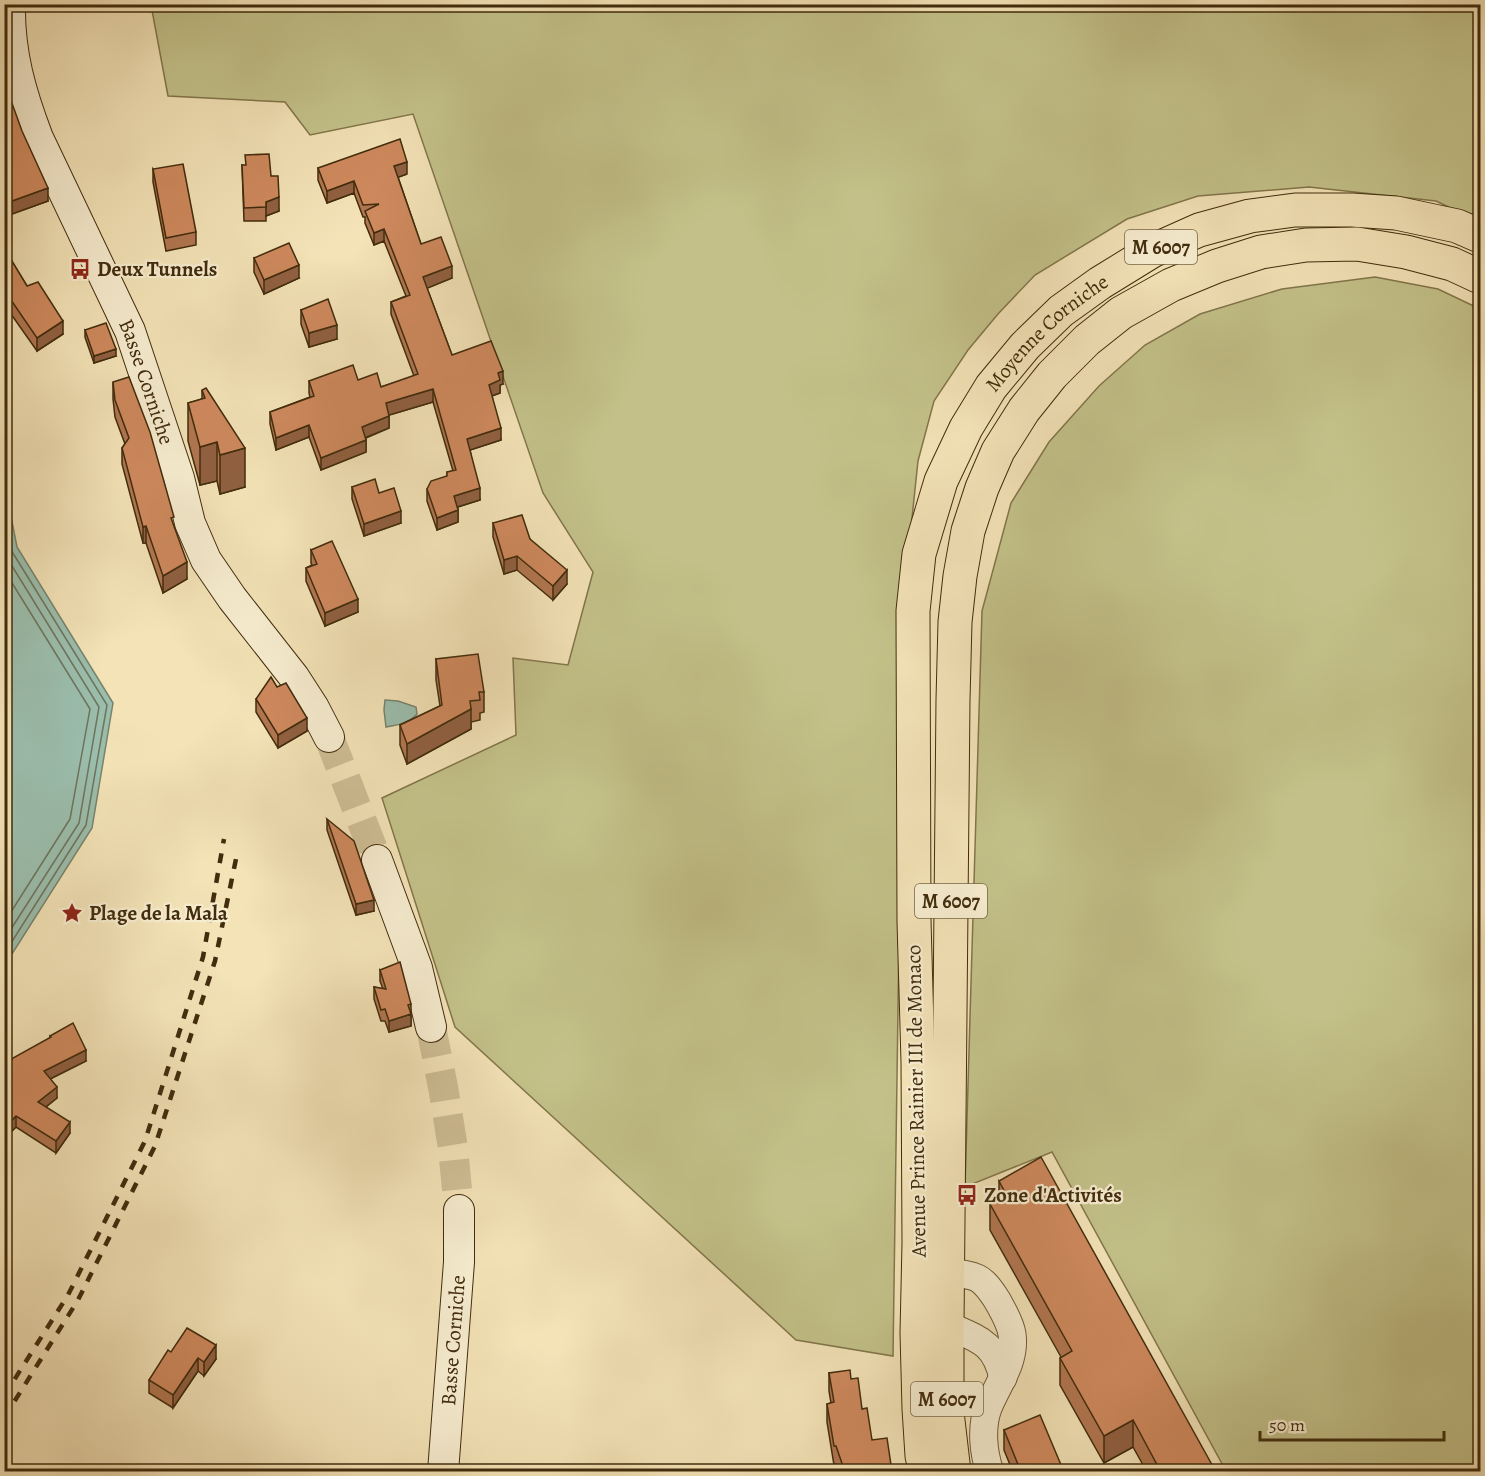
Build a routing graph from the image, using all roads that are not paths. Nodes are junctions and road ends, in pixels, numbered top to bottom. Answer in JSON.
{"nodes":[{"id":1,"x":10,"y":4,"type":"edge"},
{"id":2,"x":1480,"y":236,"type":"edge"},
{"id":3,"x":1480,"y":277,"type":"edge"},
{"id":4,"x":941,"y":482,"type":"joint"},
{"id":5,"x":968,"y":531,"type":"joint"},
{"id":6,"x":328,"y":737,"type":"tunnel mouth"},
{"id":7,"x":378,"y":860,"type":"tunnel mouth"},
{"id":8,"x":431,"y":1028,"type":"tunnel mouth"},
{"id":9,"x":459,"y":1210,"type":"tunnel mouth"},
{"id":10,"x":919,"y":1243,"type":"junction"},
{"id":11,"x":940,"y":1284,"type":"junction"},
{"id":12,"x":932,"y":1329,"type":"junction"},
{"id":13,"x":1003,"y":1378,"type":"junction"},
{"id":14,"x":442,"y":1472,"type":"edge"},
{"id":15,"x":926,"y":1472,"type":"edge"},
{"id":16,"x":954,"y":1472,"type":"edge"},
{"id":17,"x":990,"y":1472,"type":"edge"}],
"edges":[{"from":1,"to":6,"type":"main road","name":"Basse Corniche"},
{"from":2,"to":4,"type":"main road","name":"Moyenne Corniche","number":"M 6007"},
{"from":3,"to":5,"type":"main road","name":"Moyenne Corniche","number":"M 6007"},
{"from":4,"to":10,"type":"main road","name":"Avenue Prince Rainier III de Monaco","number":"M 6007"},
{"from":5,"to":11,"type":"main road","name":"Avenue Prince Rainier III de Monaco","number":"M 6007"},
{"from":7,"to":8,"type":"main road"},
{"from":9,"to":14,"type":"main road","name":"Basse Corniche"},
{"from":10,"to":11,"type":"street"},
{"from":10,"to":12,"type":"main road","name":"Avenue Prince Rainier III de Monaco","number":"M 6007"},
{"from":11,"to":12,"type":"main road","name":"Avenue Prince Rainier III de Monaco","number":"M 6007"},
{"from":11,"to":13,"type":"street"},
{"from":12,"to":13,"type":"street"},
{"from":12,"to":15,"type":"main road","name":"Avenue Prince Rainier III de Monaco","number":"M 6007"},
{"from":12,"to":16,"type":"main road","name":"Avenue Prince Rainier III de Monaco","number":"M 6007"},
{"from":13,"to":17,"type":"street"}]}
